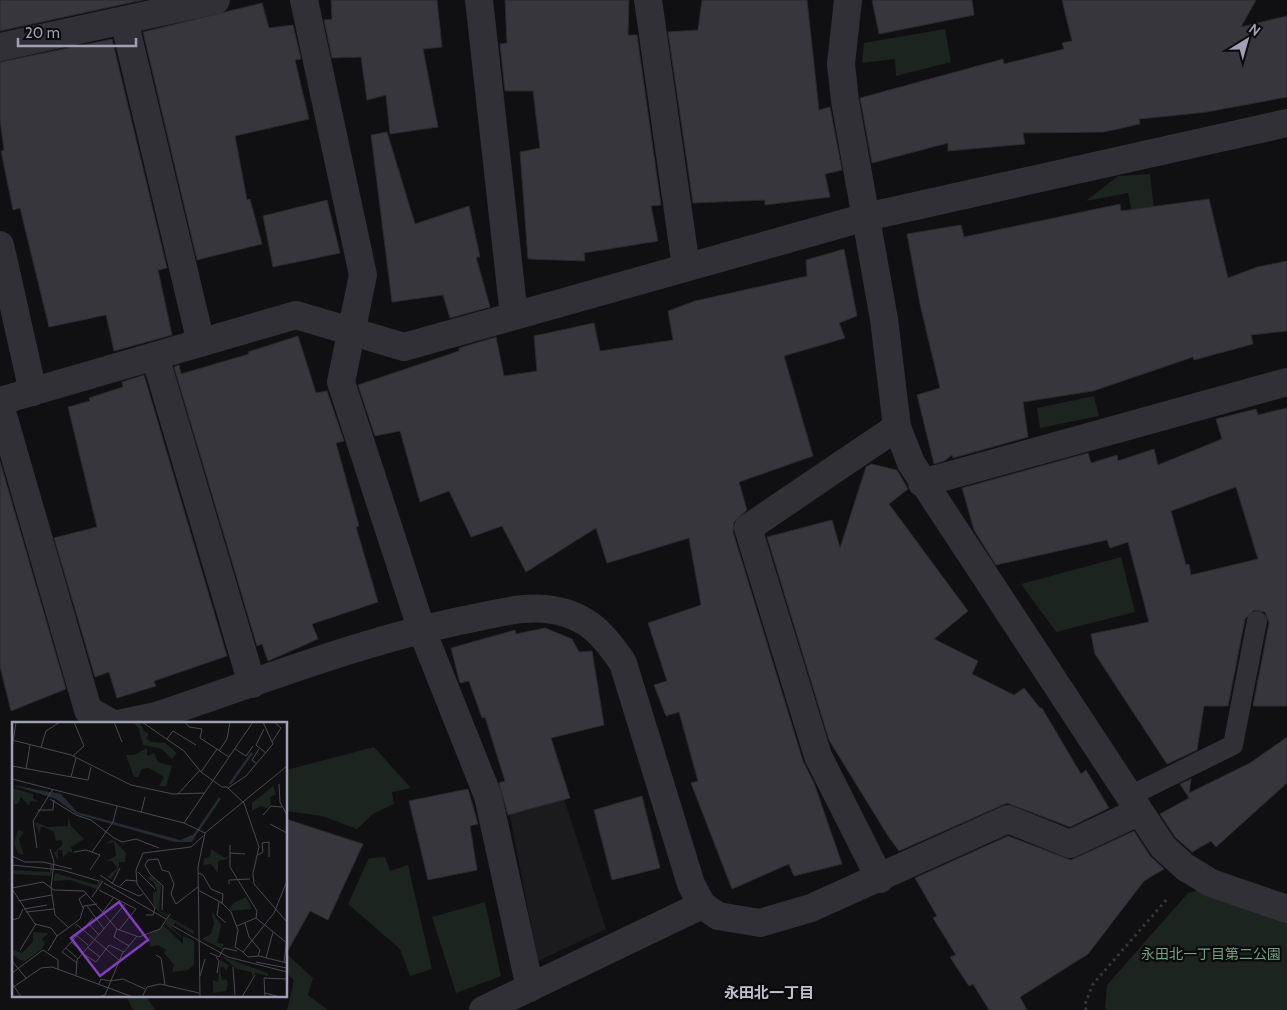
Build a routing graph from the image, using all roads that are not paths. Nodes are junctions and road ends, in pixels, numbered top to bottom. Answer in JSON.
{"nodes":[{"id":1,"x":216,"y":0,"type":"edge"},
{"id":2,"x":304,"y":0,"type":"edge"},
{"id":3,"x":479,"y":0,"type":"edge"},
{"id":4,"x":648,"y":0,"type":"edge"},
{"id":5,"x":848,"y":0,"type":"edge"},
{"id":6,"x":124,"y":20,"type":"junction"},
{"id":7,"x":0,"y":47,"type":"edge"},
{"id":8,"x":1287,"y":123,"type":"edge"},
{"id":9,"x":866,"y":216,"type":"junction"},
{"id":10,"x":0,"y":245,"type":"edge"},
{"id":11,"x":686,"y":267,"type":"junction"},
{"id":12,"x":514,"y":316,"type":"junction"},
{"id":13,"x":352,"y":330,"type":"junction"},
{"id":14,"x":201,"y":343,"type":"junction"},
{"id":15,"x":156,"y":356,"type":"junction"},
{"id":16,"x":1287,"y":382,"type":"edge"},
{"id":17,"x":34,"y":392,"type":"junction"},
{"id":18,"x":0,"y":401,"type":"edge"},
{"id":19,"x":0,"y":405,"type":"edge"},
{"id":20,"x":897,"y":427,"type":"junction"},
{"id":21,"x":922,"y":483,"type":"junction"},
{"id":22,"x":1258,"y":620,"type":"dead end"},
{"id":23,"x":421,"y":628,"type":"junction"},
{"id":24,"x":252,"y":684,"type":"junction"},
{"id":25,"x":110,"y":722,"type":"edge"},
{"id":26,"x":128,"y":722,"type":"edge"},
{"id":27,"x":1133,"y":805,"type":"junction"},
{"id":28,"x":880,"y":879,"type":"junction"},
{"id":29,"x":702,"y":905,"type":"junction"},
{"id":30,"x":1287,"y":909,"type":"edge"},
{"id":31,"x":530,"y":988,"type":"junction"},
{"id":32,"x":483,"y":1010,"type":"edge"}],
"edges":[{"from":1,"to":6,"type":"street"},
{"from":2,"to":13,"type":"street"},
{"from":3,"to":12,"type":"street"},
{"from":4,"to":11,"type":"street"},
{"from":5,"to":9,"type":"street"},
{"from":6,"to":7,"type":"street"},
{"from":6,"to":14,"type":"street"},
{"from":8,"to":9,"type":"street"},
{"from":9,"to":11,"type":"street"},
{"from":9,"to":20,"type":"street"},
{"from":10,"to":17,"type":"street"},
{"from":11,"to":12,"type":"street"},
{"from":12,"to":13,"type":"street"},
{"from":13,"to":14,"type":"street"},
{"from":13,"to":23,"type":"street"},
{"from":14,"to":15,"type":"street"},
{"from":15,"to":17,"type":"street"},
{"from":15,"to":24,"type":"street"},
{"from":16,"to":21,"type":"street"},
{"from":17,"to":18,"type":"street"},
{"from":19,"to":25,"type":"street"},
{"from":20,"to":21,"type":"street"},
{"from":20,"to":28,"type":"street"},
{"from":21,"to":27,"type":"street"},
{"from":22,"to":27,"type":"lane"},
{"from":23,"to":24,"type":"street"},
{"from":23,"to":29,"type":"street"},
{"from":23,"to":31,"type":"street"},
{"from":24,"to":26,"type":"street"},
{"from":27,"to":28,"type":"street"},
{"from":27,"to":30,"type":"street"},
{"from":28,"to":29,"type":"street"},
{"from":29,"to":31,"type":"street"},
{"from":31,"to":32,"type":"street"}]}
